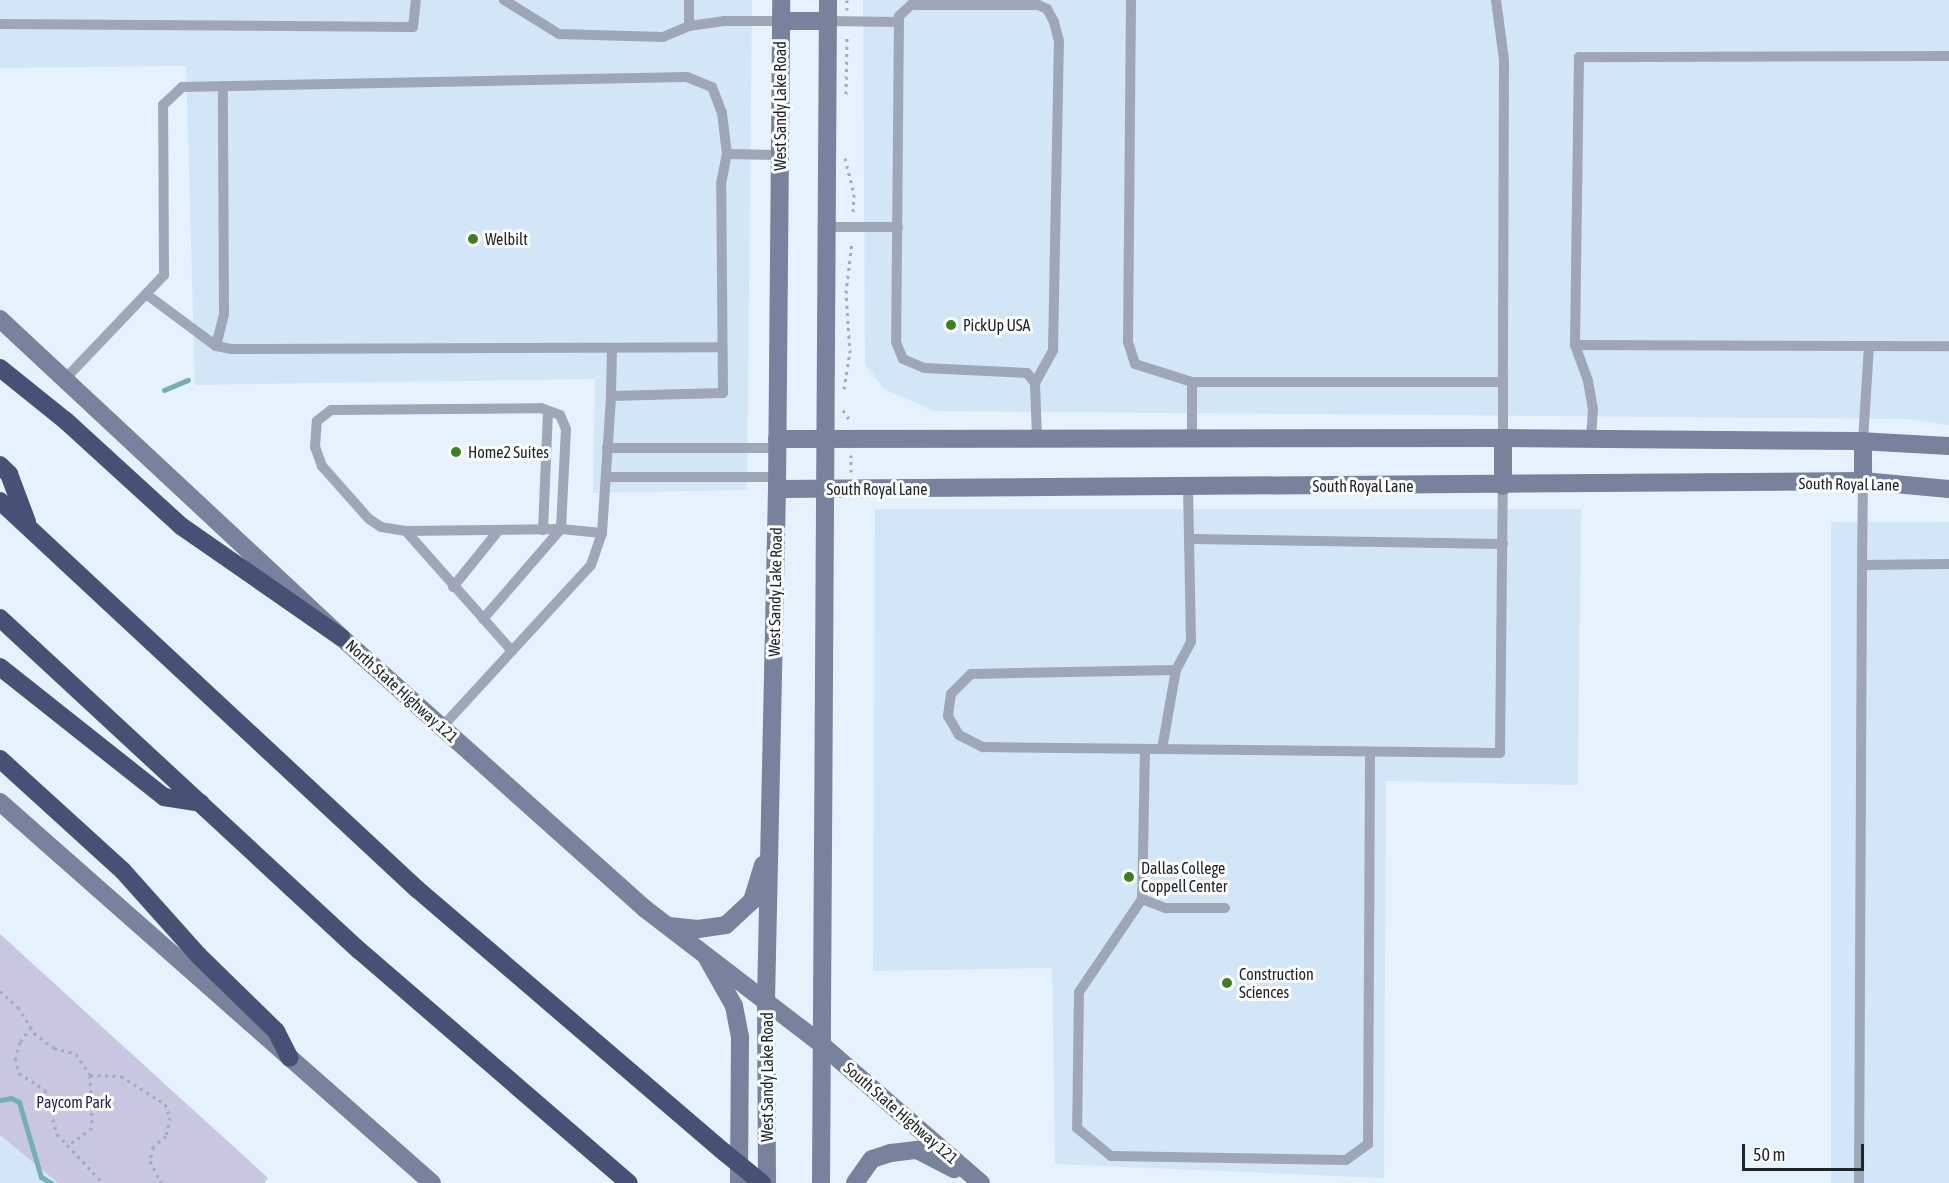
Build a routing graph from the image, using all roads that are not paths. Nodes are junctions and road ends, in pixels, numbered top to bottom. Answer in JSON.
{"nodes":[{"id":1,"x":416,"y":0,"type":"edge"},
{"id":2,"x":504,"y":0,"type":"edge"},
{"id":3,"x":689,"y":0,"type":"edge"},
{"id":4,"x":781,"y":0,"type":"edge"},
{"id":5,"x":828,"y":0,"type":"edge"},
{"id":6,"x":1131,"y":0,"type":"edge"},
{"id":7,"x":1496,"y":0,"type":"edge"},
{"id":8,"x":781,"y":21,"type":"junction"},
{"id":9,"x":828,"y":21,"type":"junction"},
{"id":10,"x":899,"y":22,"type":"junction"},
{"id":11,"x":0,"y":24,"type":"edge"},
{"id":12,"x":689,"y":26,"type":"junction"},
{"id":13,"x":1949,"y":56,"type":"edge"},
{"id":14,"x":223,"y":86,"type":"junction"},
{"id":15,"x":727,"y":154,"type":"junction"},
{"id":16,"x":780,"y":155,"type":"junction"},
{"id":17,"x":827,"y":226,"type":"junction"},
{"id":18,"x":898,"y":227,"type":"junction"},
{"id":19,"x":146,"y":294,"type":"junction"},
{"id":20,"x":0,"y":319,"type":"edge"},
{"id":21,"x":1575,"y":345,"type":"junction"},
{"id":22,"x":216,"y":346,"type":"junction"},
{"id":23,"x":1869,"y":346,"type":"junction"},
{"id":24,"x":1949,"y":346,"type":"edge"},
{"id":25,"x":722,"y":347,"type":"junction"},
{"id":26,"x":612,"y":348,"type":"junction"},
{"id":27,"x":0,"y":368,"type":"edge"},
{"id":28,"x":65,"y":379,"type":"junction"},
{"id":29,"x":1192,"y":382,"type":"junction"},
{"id":30,"x":1503,"y":382,"type":"junction"},
{"id":31,"x":1035,"y":383,"type":"junction"},
{"id":32,"x":611,"y":396,"type":"junction"},
{"id":33,"x":548,"y":411,"type":"junction"},
{"id":34,"x":1037,"y":438,"type":"junction"},
{"id":35,"x":1192,"y":438,"type":"junction"},
{"id":36,"x":1503,"y":438,"type":"junction"},
{"id":37,"x":826,"y":439,"type":"junction"},
{"id":38,"x":1591,"y":439,"type":"junction"},
{"id":39,"x":1863,"y":441,"type":"junction"},
{"id":40,"x":777,"y":443,"type":"junction"},
{"id":41,"x":1949,"y":446,"type":"edge"},
{"id":42,"x":608,"y":448,"type":"junction"},
{"id":43,"x":0,"y":465,"type":"edge"},
{"id":44,"x":607,"y":477,"type":"junction"},
{"id":45,"x":1863,"y":481,"type":"junction"},
{"id":46,"x":777,"y":483,"type":"junction"},
{"id":47,"x":1503,"y":486,"type":"junction"},
{"id":48,"x":1188,"y":487,"type":"junction"},
{"id":49,"x":826,"y":489,"type":"junction"},
{"id":50,"x":1949,"y":489,"type":"edge"},
{"id":51,"x":0,"y":501,"type":"edge"},
{"id":52,"x":29,"y":527,"type":"junction"},
{"id":53,"x":499,"y":530,"type":"junction"},
{"id":54,"x":543,"y":530,"type":"junction"},
{"id":55,"x":561,"y":530,"type":"junction"},
{"id":56,"x":406,"y":531,"type":"junction"},
{"id":57,"x":602,"y":533,"type":"junction"},
{"id":58,"x":1192,"y":539,"type":"junction"},
{"id":59,"x":1503,"y":544,"type":"junction"},
{"id":60,"x":1949,"y":564,"type":"edge"},
{"id":61,"x":1862,"y":565,"type":"junction"},
{"id":62,"x":453,"y":587,"type":"junction"},
{"id":63,"x":0,"y":618,"type":"edge"},
{"id":64,"x":483,"y":619,"type":"junction"},
{"id":65,"x":341,"y":637,"type":"junction"},
{"id":66,"x":512,"y":651,"type":"junction"},
{"id":67,"x":0,"y":667,"type":"edge"},
{"id":68,"x":1176,"y":670,"type":"junction"},
{"id":69,"x":442,"y":727,"type":"junction"},
{"id":70,"x":1145,"y":749,"type":"junction"},
{"id":71,"x":1162,"y":749,"type":"junction"},
{"id":72,"x":1370,"y":754,"type":"junction"},
{"id":73,"x":0,"y":759,"type":"edge"},
{"id":74,"x":0,"y":802,"type":"edge"},
{"id":75,"x":201,"y":803,"type":"junction"},
{"id":76,"x":0,"y":821,"type":"edge"},
{"id":77,"x":25,"y":824,"type":"junction"},
{"id":78,"x":769,"y":846,"type":"junction"},
{"id":79,"x":1142,"y":899,"type":"junction"},
{"id":80,"x":1225,"y":908,"type":"dead end"},
{"id":81,"x":668,"y":926,"type":"junction"},
{"id":82,"x":703,"y":952,"type":"junction"},
{"id":83,"x":766,"y":1001,"type":"junction"},
{"id":84,"x":821,"y":1044,"type":"junction"},
{"id":85,"x":290,"y":1058,"type":"junction"},
{"id":86,"x":980,"y":1182,"type":"edge"},
{"id":87,"x":432,"y":1183,"type":"edge"},
{"id":88,"x":629,"y":1183,"type":"edge"},
{"id":89,"x":739,"y":1183,"type":"edge"},
{"id":90,"x":762,"y":1183,"type":"edge"},
{"id":91,"x":767,"y":1183,"type":"edge"},
{"id":92,"x":821,"y":1183,"type":"edge"},
{"id":93,"x":855,"y":1183,"type":"edge"},
{"id":94,"x":1859,"y":1183,"type":"edge"}],
"edges":[{"from":1,"to":11,"type":"lane"},
{"from":2,"to":12,"type":"lane"},
{"from":3,"to":12,"type":"lane"},
{"from":4,"to":8,"type":"main road","name":"West Sandy Lake Road"},
{"from":5,"to":9,"type":"main road"},
{"from":6,"to":29,"type":"lane"},
{"from":7,"to":30,"type":"lane"},
{"from":8,"to":9,"type":"main road"},
{"from":8,"to":12,"type":"lane"},
{"from":8,"to":16,"type":"main road","name":"West Sandy Lake Road"},
{"from":9,"to":10,"type":"lane"},
{"from":9,"to":17,"type":"main road"},
{"from":10,"to":18,"type":"lane"},
{"from":10,"to":31,"type":"lane"},
{"from":13,"to":21,"type":"lane"},
{"from":14,"to":15,"type":"lane"},
{"from":14,"to":19,"type":"lane"},
{"from":14,"to":22,"type":"lane"},
{"from":15,"to":16,"type":"lane"},
{"from":15,"to":25,"type":"lane"},
{"from":16,"to":40,"type":"main road","name":"West Sandy Lake Road"},
{"from":17,"to":18,"type":"lane"},
{"from":17,"to":37,"type":"main road"},
{"from":18,"to":31,"type":"lane"},
{"from":19,"to":22,"type":"lane"},
{"from":19,"to":28,"type":"lane"},
{"from":20,"to":28,"type":"main road","name":"North State Highway 121"},
{"from":21,"to":23,"type":"lane"},
{"from":21,"to":38,"type":"lane"},
{"from":22,"to":26,"type":"lane"},
{"from":23,"to":24,"type":"lane"},
{"from":23,"to":39,"type":"lane"},
{"from":25,"to":26,"type":"lane"},
{"from":25,"to":32,"type":"lane"},
{"from":26,"to":32,"type":"lane"},
{"from":27,"to":65,"type":"highway"},
{"from":28,"to":65,"type":"main road","name":"North State Highway 121"},
{"from":29,"to":30,"type":"lane"},
{"from":29,"to":35,"type":"lane"},
{"from":30,"to":36,"type":"lane"},
{"from":31,"to":34,"type":"lane"},
{"from":32,"to":42,"type":"lane"},
{"from":33,"to":54,"type":"lane"},
{"from":33,"to":55,"type":"lane"},
{"from":33,"to":56,"type":"lane"},
{"from":34,"to":35,"type":"main road"},
{"from":34,"to":37,"type":"main road"},
{"from":35,"to":36,"type":"main road"},
{"from":36,"to":38,"type":"main road"},
{"from":36,"to":47,"type":"main road"},
{"from":37,"to":40,"type":"main road"},
{"from":37,"to":49,"type":"main road"},
{"from":38,"to":39,"type":"main road"},
{"from":39,"to":41,"type":"main road"},
{"from":39,"to":45,"type":"main road"},
{"from":40,"to":42,"type":"lane"},
{"from":40,"to":46,"type":"main road","name":"West Sandy Lake Road"},
{"from":42,"to":44,"type":"lane"},
{"from":43,"to":52,"type":"highway"},
{"from":44,"to":46,"type":"lane"},
{"from":44,"to":57,"type":"lane"},
{"from":45,"to":47,"type":"main road","name":"South Royal Lane"},
{"from":45,"to":50,"type":"main road","name":"South Royal Lane"},
{"from":45,"to":61,"type":"lane"},
{"from":46,"to":49,"type":"main road","name":"South Royal Lane"},
{"from":46,"to":78,"type":"main road","name":"West Sandy Lake Road"},
{"from":47,"to":48,"type":"main road","name":"South Royal Lane"},
{"from":47,"to":59,"type":"lane"},
{"from":48,"to":49,"type":"main road","name":"South Royal Lane"},
{"from":48,"to":58,"type":"lane"},
{"from":49,"to":84,"type":"main road"},
{"from":51,"to":52,"type":"highway"},
{"from":52,"to":90,"type":"highway","bridge":true},
{"from":53,"to":54,"type":"lane"},
{"from":53,"to":56,"type":"lane"},
{"from":53,"to":62,"type":"lane"},
{"from":54,"to":55,"type":"lane"},
{"from":55,"to":57,"type":"lane"},
{"from":55,"to":64,"type":"lane"},
{"from":56,"to":62,"type":"lane"},
{"from":57,"to":66,"type":"lane"},
{"from":58,"to":59,"type":"lane"},
{"from":58,"to":68,"type":"lane"},
{"from":59,"to":72,"type":"lane"},
{"from":60,"to":61,"type":"lane"},
{"from":61,"to":94,"type":"lane"},
{"from":62,"to":64,"type":"lane"},
{"from":63,"to":75,"type":"highway"},
{"from":64,"to":66,"type":"lane"},
{"from":65,"to":69,"type":"main road","name":"North State Highway 121"},
{"from":66,"to":69,"type":"lane"},
{"from":67,"to":75,"type":"highway"},
{"from":68,"to":70,"type":"lane"},
{"from":68,"to":71,"type":"lane"},
{"from":69,"to":81,"type":"main road","name":"North State Highway 121"},
{"from":70,"to":71,"type":"lane"},
{"from":70,"to":79,"type":"lane"},
{"from":71,"to":72,"type":"lane"},
{"from":72,"to":79,"type":"lane"},
{"from":73,"to":85,"type":"highway"},
{"from":74,"to":77,"type":"main road"},
{"from":75,"to":88,"type":"highway"},
{"from":76,"to":77,"type":"main road"},
{"from":77,"to":85,"type":"main road"},
{"from":78,"to":81,"type":"main road"},
{"from":78,"to":83,"type":"main road","name":"West Sandy Lake Road"},
{"from":79,"to":80,"type":"lane"},
{"from":81,"to":82,"type":"main road","name":"North State Highway 121"},
{"from":82,"to":83,"type":"main road","name":"North State Highway 121"},
{"from":82,"to":89,"type":"main road"},
{"from":83,"to":84,"type":"main road","name":"North State Highway 121"},
{"from":83,"to":91,"type":"main road","name":"West Sandy Lake Road"},
{"from":84,"to":86,"type":"main road","name":"South State Highway 121"},
{"from":84,"to":92,"type":"main road"},
{"from":85,"to":87,"type":"main road"},
{"from":86,"to":93,"type":"main road"}]}
